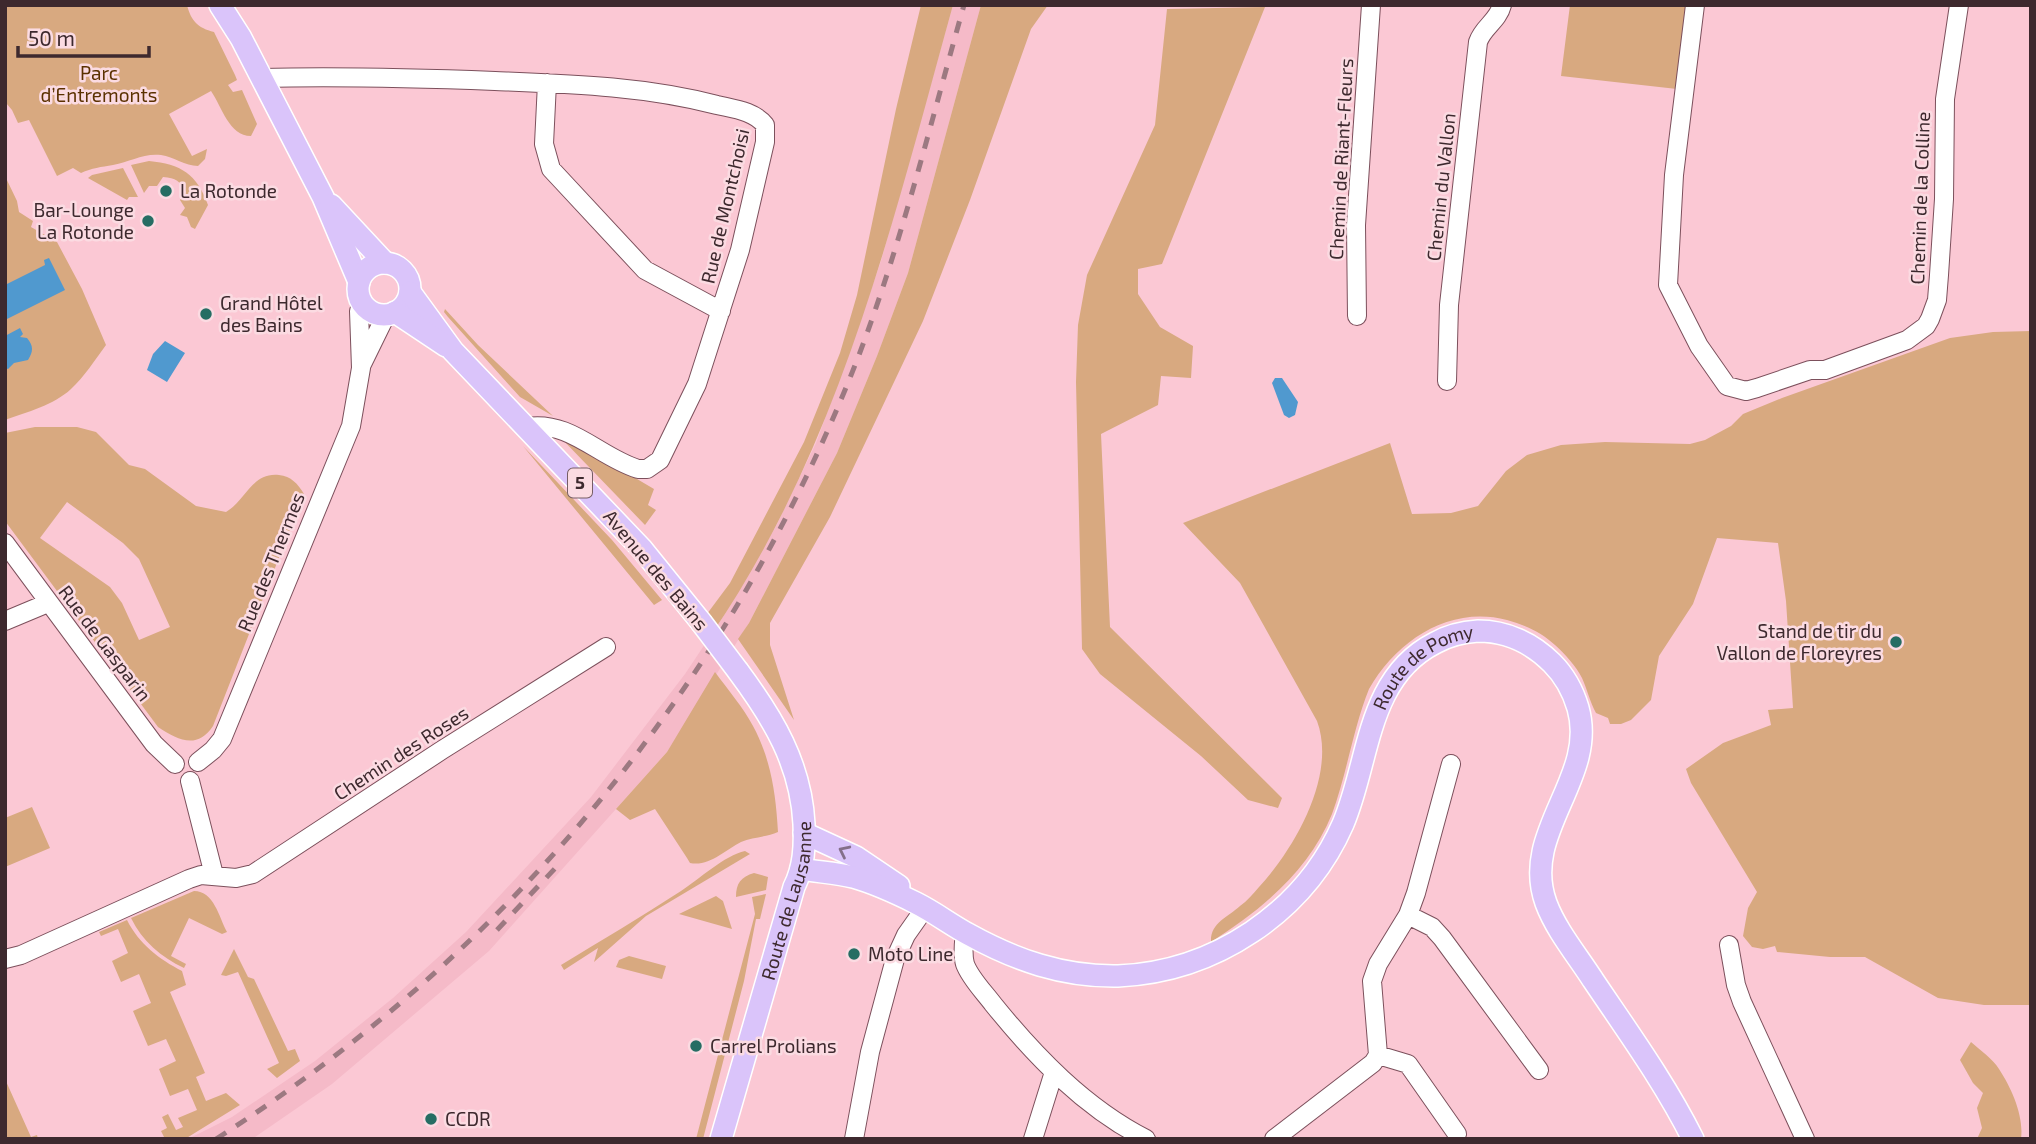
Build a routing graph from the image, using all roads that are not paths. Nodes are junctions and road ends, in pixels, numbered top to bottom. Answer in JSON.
{"nodes":[{"id":1,"x":220,"y":5,"type":"edge"},
{"id":2,"x":231,"y":5,"type":"edge"},
{"id":3,"x":1371,"y":5,"type":"edge"},
{"id":4,"x":1502,"y":5,"type":"edge"},
{"id":5,"x":1695,"y":5,"type":"edge"},
{"id":6,"x":1959,"y":5,"type":"edge"},
{"id":7,"x":241,"y":38,"type":"junction"},
{"id":8,"x":261,"y":78,"type":"junction"},
{"id":9,"x":547,"y":83,"type":"junction"},
{"id":10,"x":323,"y":197,"type":"junction"},
{"id":11,"x":385,"y":263,"type":"junction"},
{"id":12,"x":359,"y":282,"type":"junction"},
{"id":13,"x":410,"y":292,"type":"junction"},
{"id":14,"x":363,"y":305,"type":"junction"},
{"id":15,"x":721,"y":311,"type":"junction"},
{"id":16,"x":391,"y":314,"type":"junction"},
{"id":17,"x":1357,"y":316,"type":"dead end"},
{"id":18,"x":453,"y":351,"type":"junction"},
{"id":19,"x":361,"y":368,"type":"junction"},
{"id":20,"x":1447,"y":381,"type":"dead end"},
{"id":21,"x":527,"y":427,"type":"junction"},
{"id":22,"x":5,"y":543,"type":"edge"},
{"id":23,"x":48,"y":603,"type":"junction"},
{"id":24,"x":5,"y":621,"type":"edge"},
{"id":25,"x":606,"y":647,"type":"dead end"},
{"id":26,"x":738,"y":671,"type":"joint"},
{"id":27,"x":198,"y":762,"type":"junction"},
{"id":28,"x":175,"y":764,"type":"junction"},
{"id":29,"x":1451,"y":764,"type":"dead end"},
{"id":30,"x":190,"y":781,"type":"junction"},
{"id":31,"x":804,"y":833,"type":"junction"},
{"id":32,"x":801,"y":869,"type":"junction"},
{"id":33,"x":214,"y":875,"type":"junction"},
{"id":34,"x":922,"y":906,"type":"junction"},
{"id":35,"x":1408,"y":915,"type":"junction"},
{"id":36,"x":965,"y":932,"type":"junction"},
{"id":37,"x":1729,"y":945,"type":"dead end"},
{"id":38,"x":5,"y":959,"type":"edge"},
{"id":39,"x":1378,"y":1055,"type":"junction"},
{"id":40,"x":1539,"y":1070,"type":"dead end"},
{"id":41,"x":1054,"y":1072,"type":"junction"},
{"id":42,"x":1457,"y":1133,"type":"dead end"},
{"id":43,"x":721,"y":1139,"type":"edge"},
{"id":44,"x":854,"y":1139,"type":"edge"},
{"id":45,"x":1032,"y":1139,"type":"edge"},
{"id":46,"x":1146,"y":1139,"type":"edge"},
{"id":47,"x":1274,"y":1139,"type":"edge"},
{"id":48,"x":1693,"y":1139,"type":"edge"},
{"id":49,"x":1805,"y":1139,"type":"edge"}],
"edges":[{"from":1,"to":7,"type":"main road"},
{"from":2,"to":7,"type":"main road"},
{"from":3,"to":17,"type":"street","name":"Chemin de Riant-Fleurs"},
{"from":4,"to":20,"type":"street","name":"Chemin du Vallon"},
{"from":5,"to":6,"type":"street","name":"Chemin de la Colline"},
{"from":7,"to":8,"type":"main road"},
{"from":8,"to":9,"type":"street","name":"Rue de Montchoisi"},
{"from":8,"to":10,"type":"main road"},
{"from":9,"to":15,"type":"street","name":"Rue de Montchoisi"},
{"from":9,"to":15,"type":"street","name":"Rue de Montchoisi"},
{"from":10,"to":11,"type":"main road"},
{"from":10,"to":12,"type":"main road"},
{"from":11,"to":12,"type":"main road"},
{"from":11,"to":13,"type":"main road"},
{"from":12,"to":14,"type":"main road"},
{"from":13,"to":16,"type":"main road"},
{"from":13,"to":18,"type":"main road","number":"5"},
{"from":14,"to":16,"type":"main road"},
{"from":14,"to":19,"type":"street","name":"Rue des Thermes"},
{"from":15,"to":21,"type":"street","name":"Rue de Montchoisi"},
{"from":16,"to":18,"type":"main road","number":"5"},
{"from":16,"to":19,"type":"street","name":"Rue des Thermes"},
{"from":18,"to":21,"type":"main road","name":"Avenue des Bains","number":"5"},
{"from":19,"to":27,"type":"street","name":"Rue des Thermes"},
{"from":21,"to":26,"type":"main road","name":"Avenue des Bains","number":"5","bridge":true},
{"from":22,"to":23,"type":"street","name":"Rue de Gasparin"},
{"from":23,"to":24,"type":"street"},
{"from":23,"to":28,"type":"street","name":"Rue de Gasparin"},
{"from":25,"to":33,"type":"street","name":"Chemin des Roses"},
{"from":26,"to":31,"type":"main road","name":"Route de Lausanne","number":"5"},
{"from":27,"to":28,"type":"street"},
{"from":27,"to":30,"type":"street"},
{"from":28,"to":30,"type":"street"},
{"from":29,"to":35,"type":"street"},
{"from":30,"to":33,"type":"street"},
{"from":31,"to":32,"type":"main road","name":"Route de Lausanne","number":"5"},
{"from":34,"to":31,"type":"main road","name":"Route de Pomy","one_way":true},
{"from":32,"to":34,"type":"main road","name":"Route de Pomy"},
{"from":32,"to":43,"type":"main road","name":"Route de Lausanne","number":"5"},
{"from":33,"to":38,"type":"street","name":"Chemin des Roses"},
{"from":34,"to":36,"type":"main road","name":"Route de Pomy"},
{"from":34,"to":44,"type":"street"},
{"from":35,"to":39,"type":"street"},
{"from":35,"to":40,"type":"street"},
{"from":36,"to":41,"type":"street"},
{"from":36,"to":48,"type":"main road","name":"Route de Pomy"},
{"from":37,"to":49,"type":"street"},
{"from":39,"to":42,"type":"street"},
{"from":39,"to":47,"type":"street"},
{"from":41,"to":45,"type":"street"},
{"from":41,"to":46,"type":"street"}]}
